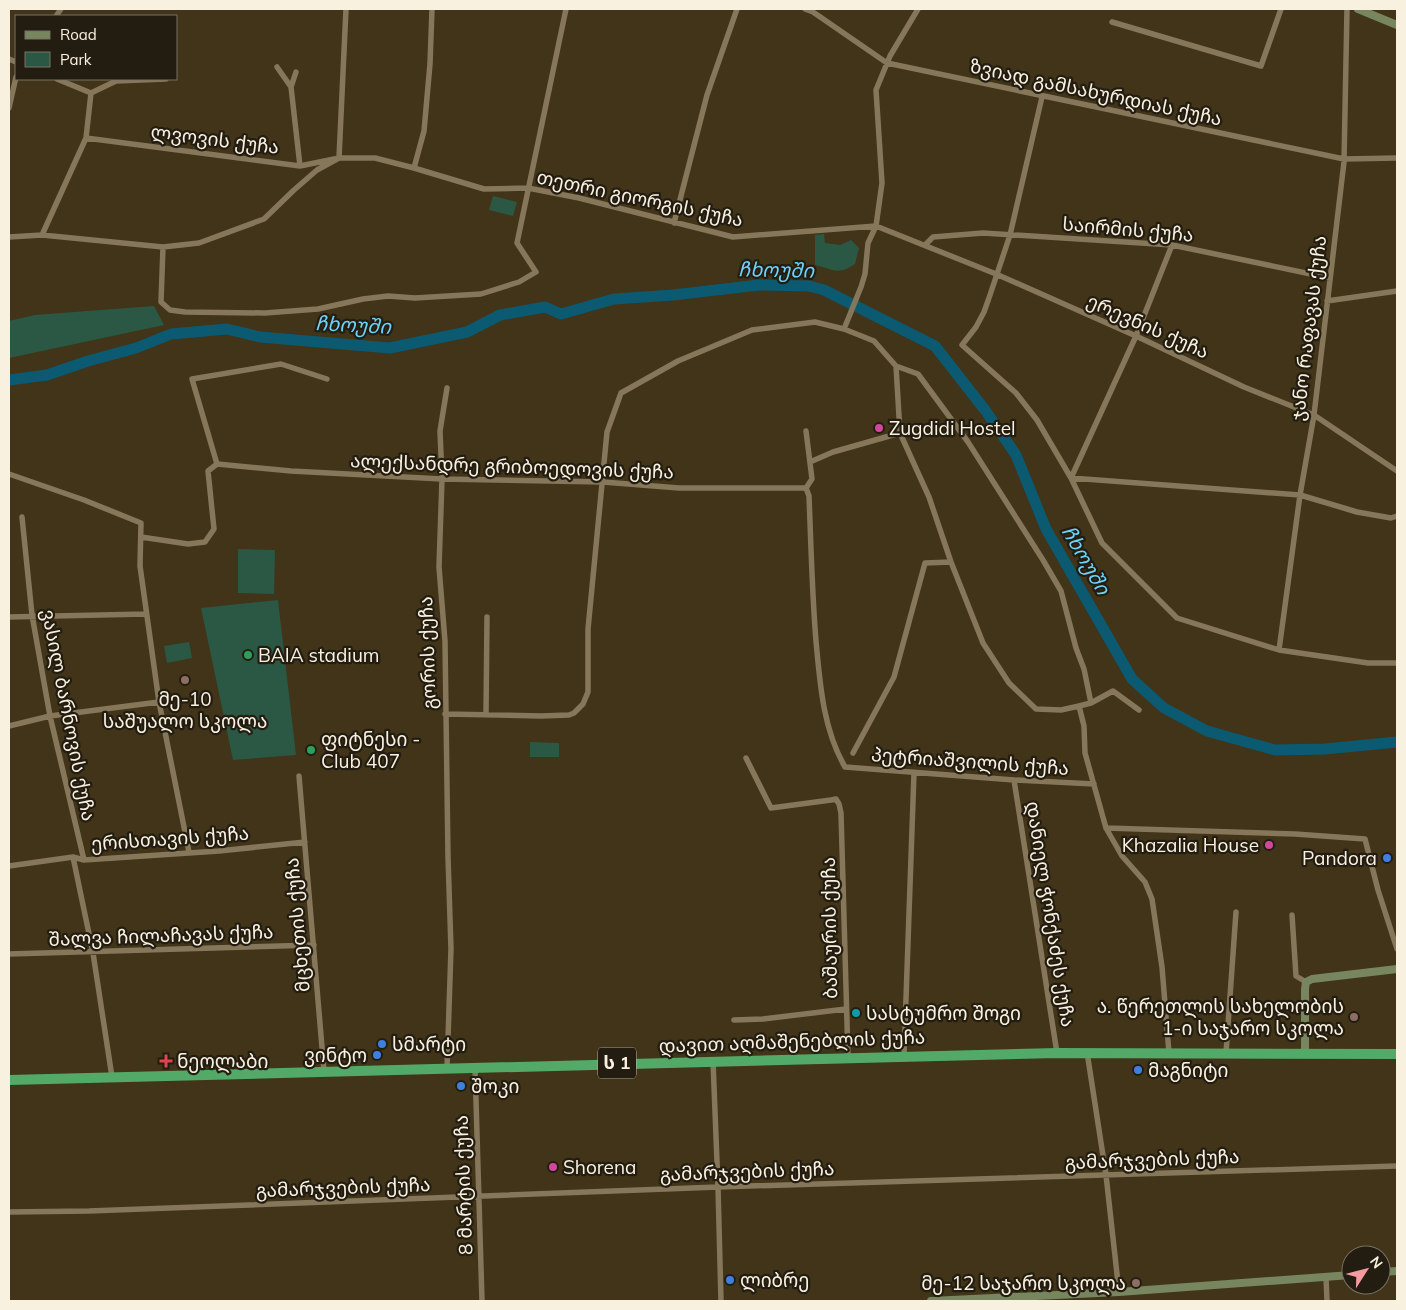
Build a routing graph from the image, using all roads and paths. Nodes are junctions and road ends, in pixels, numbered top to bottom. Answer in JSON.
{"nodes":[{"id":1,"x":346,"y":9,"type":"edge"},
{"id":2,"x":432,"y":9,"type":"edge"},
{"id":3,"x":566,"y":9,"type":"edge"},
{"id":4,"x":737,"y":9,"type":"edge"},
{"id":5,"x":805,"y":9,"type":"edge"},
{"id":6,"x":918,"y":9,"type":"edge"},
{"id":7,"x":1281,"y":9,"type":"edge"},
{"id":8,"x":1347,"y":9,"type":"edge"},
{"id":9,"x":1358,"y":9,"type":"edge"},
{"id":10,"x":1112,"y":22,"type":"dead end"},
{"id":11,"x":1397,"y":25,"type":"edge"},
{"id":12,"x":887,"y":64,"type":"junction"},
{"id":13,"x":277,"y":67,"type":"dead end"},
{"id":14,"x":296,"y":72,"type":"dead end"},
{"id":15,"x":15,"y":80,"type":"edge"},
{"id":16,"x":59,"y":80,"type":"edge"},
{"id":17,"x":141,"y":80,"type":"edge"},
{"id":18,"x":292,"y":87,"type":"junction"},
{"id":19,"x":91,"y":93,"type":"junction"},
{"id":20,"x":1042,"y":97,"type":"junction"},
{"id":21,"x":9,"y":108,"type":"edge"},
{"id":22,"x":86,"y":138,"type":"junction"},
{"id":23,"x":339,"y":158,"type":"junction"},
{"id":24,"x":1397,"y":158,"type":"edge"},
{"id":25,"x":1344,"y":159,"type":"junction"},
{"id":26,"x":300,"y":166,"type":"junction"},
{"id":27,"x":414,"y":168,"type":"junction"},
{"id":28,"x":528,"y":188,"type":"junction"},
{"id":29,"x":674,"y":223,"type":"junction"},
{"id":30,"x":876,"y":226,"type":"junction"},
{"id":31,"x":42,"y":235,"type":"junction"},
{"id":32,"x":1010,"y":235,"type":"junction"},
{"id":33,"x":9,"y":237,"type":"edge"},
{"id":34,"x":925,"y":245,"type":"junction"},
{"id":35,"x":1172,"y":245,"type":"junction"},
{"id":36,"x":163,"y":247,"type":"junction"},
{"id":37,"x":996,"y":274,"type":"junction"},
{"id":38,"x":1330,"y":278,"type":"junction"},
{"id":39,"x":1397,"y":291,"type":"edge"},
{"id":40,"x":1327,"y":301,"type":"junction"},
{"id":41,"x":844,"y":329,"type":"junction"},
{"id":42,"x":1136,"y":336,"type":"junction"},
{"id":43,"x":896,"y":366,"type":"junction"},
{"id":44,"x":327,"y":379,"type":"dead end"},
{"id":45,"x":447,"y":388,"type":"dead end"},
{"id":46,"x":1314,"y":415,"type":"junction"},
{"id":47,"x":806,"y":431,"type":"dead end"},
{"id":48,"x":900,"y":433,"type":"junction"},
{"id":49,"x":810,"y":462,"type":"junction"},
{"id":50,"x":217,"y":464,"type":"junction"},
{"id":51,"x":1397,"y":471,"type":"edge"},
{"id":52,"x":9,"y":474,"type":"edge"},
{"id":53,"x":1071,"y":478,"type":"junction"},
{"id":54,"x":442,"y":479,"type":"junction"},
{"id":55,"x":603,"y":482,"type":"junction"},
{"id":56,"x":806,"y":488,"type":"junction"},
{"id":57,"x":1300,"y":495,"type":"junction"},
{"id":58,"x":1397,"y":516,"type":"edge"},
{"id":59,"x":22,"y":517,"type":"dead end"},
{"id":60,"x":141,"y":537,"type":"junction"},
{"id":61,"x":951,"y":562,"type":"junction"},
{"id":62,"x":146,"y":614,"type":"junction"},
{"id":63,"x":32,"y":615,"type":"junction"},
{"id":64,"x":9,"y":616,"type":"edge"},
{"id":65,"x":487,"y":617,"type":"dead end"},
{"id":66,"x":1279,"y":650,"type":"junction"},
{"id":67,"x":1397,"y":663,"type":"edge"},
{"id":68,"x":158,"y":702,"type":"junction"},
{"id":69,"x":1091,"y":703,"type":"junction"},
{"id":70,"x":1079,"y":706,"type":"junction"},
{"id":71,"x":1139,"y":710,"type":"dead end"},
{"id":72,"x":445,"y":714,"type":"junction"},
{"id":73,"x":486,"y":714,"type":"junction"},
{"id":74,"x":50,"y":716,"type":"junction"},
{"id":75,"x":9,"y":726,"type":"edge"},
{"id":76,"x":853,"y":753,"type":"dead end"},
{"id":77,"x":746,"y":758,"type":"dead end"},
{"id":78,"x":914,"y":773,"type":"junction"},
{"id":79,"x":299,"y":776,"type":"dead end"},
{"id":80,"x":1014,"y":780,"type":"junction"},
{"id":81,"x":1094,"y":784,"type":"junction"},
{"id":82,"x":1106,"y":828,"type":"junction"},
{"id":83,"x":305,"y":842,"type":"junction"},
{"id":84,"x":189,"y":852,"type":"junction"},
{"id":85,"x":73,"y":856,"type":"junction"},
{"id":86,"x":84,"y":860,"type":"junction"},
{"id":87,"x":9,"y":866,"type":"edge"},
{"id":88,"x":1236,"y":912,"type":"dead end"},
{"id":89,"x":1292,"y":915,"type":"dead end"},
{"id":90,"x":314,"y":945,"type":"junction"},
{"id":91,"x":1397,"y":949,"type":"edge"},
{"id":92,"x":93,"y":953,"type":"junction"},
{"id":93,"x":9,"y":954,"type":"edge"},
{"id":94,"x":1397,"y":969,"type":"edge"},
{"id":95,"x":1306,"y":982,"type":"junction"},
{"id":96,"x":846,"y":1010,"type":"junction"},
{"id":97,"x":734,"y":1020,"type":"dead end"},
{"id":98,"x":1087,"y":1052,"type":"junction"},
{"id":99,"x":1057,"y":1053,"type":"junction"},
{"id":100,"x":1169,"y":1053,"type":"junction"},
{"id":101,"x":1226,"y":1053,"type":"junction"},
{"id":102,"x":1305,"y":1053,"type":"junction"},
{"id":103,"x":1397,"y":1054,"type":"edge"},
{"id":104,"x":904,"y":1056,"type":"junction"},
{"id":105,"x":848,"y":1057,"type":"junction"},
{"id":106,"x":713,"y":1060,"type":"junction"},
{"id":107,"x":475,"y":1067,"type":"junction"},
{"id":108,"x":447,"y":1068,"type":"junction"},
{"id":109,"x":324,"y":1071,"type":"junction"},
{"id":110,"x":112,"y":1077,"type":"junction"},
{"id":111,"x":9,"y":1080,"type":"edge"},
{"id":112,"x":1397,"y":1166,"type":"edge"},
{"id":113,"x":1106,"y":1175,"type":"junction"},
{"id":114,"x":718,"y":1187,"type":"junction"},
{"id":115,"x":479,"y":1196,"type":"junction"},
{"id":116,"x":9,"y":1212,"type":"edge"},
{"id":117,"x":1341,"y":1275,"type":"edge"},
{"id":118,"x":1326,"y":1276,"type":"junction"},
{"id":119,"x":1119,"y":1292,"type":"junction"},
{"id":120,"x":482,"y":1301,"type":"edge"},
{"id":121,"x":721,"y":1301,"type":"edge"},
{"id":122,"x":931,"y":1301,"type":"edge"},
{"id":123,"x":1327,"y":1301,"type":"edge"}],
"edges":[{"from":1,"to":23,"type":"street"},
{"from":2,"to":27,"type":"street"},
{"from":3,"to":28,"type":"street"},
{"from":4,"to":29,"type":"street"},
{"from":5,"to":12,"type":"street","name":"ზვიად გამსახურდიას ქუჩა"},
{"from":6,"to":12,"type":"street"},
{"from":7,"to":10,"type":"street"},
{"from":8,"to":25,"type":"street","name":"ჯანო რაფავას ქუჩა"},
{"from":9,"to":11,"type":"main road"},
{"from":12,"to":20,"type":"street","name":"ზვიად გამსახურდიას ქუჩა"},
{"from":12,"to":30,"type":"street"},
{"from":13,"to":18,"type":"street"},
{"from":14,"to":18,"type":"street"},
{"from":15,"to":21,"type":"street"},
{"from":16,"to":19,"type":"street"},
{"from":17,"to":19,"type":"street"},
{"from":18,"to":26,"type":"street"},
{"from":19,"to":22,"type":"street"},
{"from":20,"to":25,"type":"street","name":"ზვიად გამსახურდიას ქუჩა"},
{"from":20,"to":32,"type":"street"},
{"from":22,"to":26,"type":"street","name":"ლვოვის ქუჩა"},
{"from":22,"to":31,"type":"street"},
{"from":23,"to":26,"type":"street","name":"ლვოვის ქუჩა"},
{"from":23,"to":27,"type":"street","name":"თეთრი გიორგის ქუჩა"},
{"from":23,"to":36,"type":"street","name":"თეთრი გიორგის ქუჩა"},
{"from":24,"to":25,"type":"street","name":"ზვიად გამსახურდიას ქუჩა"},
{"from":25,"to":38,"type":"street","name":"ჯანო რაფავას ქუჩა"},
{"from":27,"to":28,"type":"street","name":"თეთრი გიორგის ქუჩა"},
{"from":28,"to":29,"type":"street","name":"თეთრი გიორგის ქუჩა"},
{"from":28,"to":36,"type":"street"},
{"from":29,"to":30,"type":"street","name":"თეთრი გიორგის ქუჩა"},
{"from":30,"to":34,"type":"street","name":"ერევნის ქუჩა"},
{"from":30,"to":41,"type":"street"},
{"from":31,"to":33,"type":"street","name":"თეთრი გიორგის ქუჩა"},
{"from":31,"to":36,"type":"street","name":"თეთრი გიორგის ქუჩა"},
{"from":32,"to":34,"type":"street","name":"საირმის ქუჩა"},
{"from":32,"to":35,"type":"street","name":"საირმის ქუჩა"},
{"from":32,"to":37,"type":"street"},
{"from":34,"to":37,"type":"street","name":"ერევნის ქუჩა"},
{"from":35,"to":38,"type":"street","name":"საირმის ქუჩა"},
{"from":35,"to":42,"type":"street"},
{"from":37,"to":42,"type":"street","name":"ერევნის ქუჩა"},
{"from":37,"to":53,"type":"street"},
{"from":38,"to":40,"type":"street","name":"ჯანო რაფავას ქუჩა"},
{"from":39,"to":40,"type":"street"},
{"from":40,"to":46,"type":"street","name":"ჯანო რაფავას ქუჩა"},
{"from":41,"to":43,"type":"street"},
{"from":41,"to":55,"type":"street"},
{"from":42,"to":46,"type":"street","name":"ერევნის ქუჩა"},
{"from":42,"to":53,"type":"street"},
{"from":43,"to":48,"type":"street"},
{"from":43,"to":69,"type":"street"},
{"from":44,"to":50,"type":"street"},
{"from":45,"to":54,"type":"street","name":"გორის ქუჩა"},
{"from":46,"to":51,"type":"street","name":"ერევნის ქუჩა"},
{"from":46,"to":57,"type":"street","name":"ჯანო რაფავას ქუჩა"},
{"from":47,"to":49,"type":"street"},
{"from":48,"to":49,"type":"street"},
{"from":48,"to":61,"type":"street"},
{"from":49,"to":56,"type":"street"},
{"from":50,"to":54,"type":"street","name":"ალექსანდრე გრიბოედოვის ქუჩა"},
{"from":50,"to":60,"type":"street"},
{"from":52,"to":60,"type":"street"},
{"from":53,"to":57,"type":"street"},
{"from":53,"to":66,"type":"street"},
{"from":54,"to":55,"type":"street","name":"ალექსანდრე გრიბოედოვის ქუჩა"},
{"from":54,"to":72,"type":"street","name":"გორის ქუჩა"},
{"from":55,"to":56,"type":"street","name":"ალექსანდრე გრიბოედოვის ქუჩა"},
{"from":55,"to":73,"type":"street"},
{"from":56,"to":78,"type":"street","name":"პეტრიაშვილის ქუჩა"},
{"from":57,"to":58,"type":"street"},
{"from":57,"to":66,"type":"street","name":"ჯანო რაფავას ქუჩა"},
{"from":59,"to":63,"type":"street","name":"ვასილ ბარნოვის ქუჩა"},
{"from":60,"to":62,"type":"street"},
{"from":61,"to":70,"type":"street"},
{"from":61,"to":76,"type":"street"},
{"from":62,"to":63,"type":"street"},
{"from":62,"to":68,"type":"street"},
{"from":63,"to":64,"type":"street"},
{"from":63,"to":74,"type":"street","name":"ვასილ ბარნოვის ქუჩა"},
{"from":65,"to":73,"type":"street"},
{"from":66,"to":67,"type":"street"},
{"from":68,"to":74,"type":"street"},
{"from":68,"to":84,"type":"street"},
{"from":69,"to":70,"type":"street"},
{"from":69,"to":71,"type":"street"},
{"from":70,"to":81,"type":"street"},
{"from":72,"to":73,"type":"street"},
{"from":72,"to":108,"type":"street","name":"გორის ქუჩა"},
{"from":74,"to":75,"type":"street"},
{"from":74,"to":86,"type":"street","name":"ვასილ ბარნოვის ქუჩა"},
{"from":77,"to":96,"type":"street","name":"ბაშაურის ქუჩა"},
{"from":78,"to":80,"type":"street","name":"პეტრიაშვილის ქუჩა"},
{"from":78,"to":104,"type":"street"},
{"from":79,"to":83,"type":"street","name":"მცხეთის ქუჩა"},
{"from":80,"to":81,"type":"street","name":"პეტრიაშვილის ქუჩა"},
{"from":80,"to":99,"type":"street","name":"დანიელ ჭონქაძეს ქუჩა"},
{"from":81,"to":82,"type":"street"},
{"from":82,"to":91,"type":"street"},
{"from":82,"to":100,"type":"street"},
{"from":83,"to":84,"type":"street","name":"ერისთავის ქუჩა"},
{"from":83,"to":90,"type":"street","name":"მცხეთის ქუჩა"},
{"from":84,"to":86,"type":"street","name":"ერისთავის ქუჩა"},
{"from":85,"to":86,"type":"street","name":"ერისთავის ქუჩა"},
{"from":85,"to":87,"type":"street","name":"ერისთავის ქუჩა"},
{"from":85,"to":92,"type":"street"},
{"from":88,"to":101,"type":"street"},
{"from":89,"to":95,"type":"street"},
{"from":90,"to":92,"type":"street","name":"შალვა ჩილაჩავას ქუჩა"},
{"from":90,"to":109,"type":"street","name":"მცხეთის ქუჩა"},
{"from":92,"to":93,"type":"street","name":"შალვა ჩილაჩავას ქუჩა"},
{"from":92,"to":110,"type":"street"},
{"from":94,"to":95,"type":"main road"},
{"from":95,"to":102,"type":"main road"},
{"from":96,"to":97,"type":"street"},
{"from":96,"to":105,"type":"street","name":"ბაშაურის ქუჩა"},
{"from":98,"to":99,"type":"highway","name":"დავით აღმაშენებლის ქუჩა","number":"ს 1"},
{"from":98,"to":100,"type":"highway","name":"დავით აღმაშენებლის ქუჩა","number":"ს 1"},
{"from":98,"to":113,"type":"street"},
{"from":99,"to":104,"type":"highway","name":"დავით აღმაშენებლის ქუჩა","number":"ს 1"},
{"from":100,"to":101,"type":"highway","name":"დავით აღმაშენებლის ქუჩა","number":"ს 1"},
{"from":101,"to":102,"type":"highway","name":"დავით აღმაშენებლის ქუჩა","number":"ს 1"},
{"from":102,"to":103,"type":"highway","name":"დავით აღმაშენებლის ქუჩა","number":"ს 1"},
{"from":104,"to":105,"type":"highway","name":"დავით აღმაშენებლის ქუჩა","number":"ს 1"},
{"from":105,"to":106,"type":"highway","name":"დავით აღმაშენებლის ქუჩა","number":"ს 1"},
{"from":106,"to":107,"type":"highway","name":"დავით აღმაშენებლის ქუჩა","number":"ს 1"},
{"from":106,"to":114,"type":"street"},
{"from":107,"to":108,"type":"highway","name":"დავით აღმაშენებლის ქუჩა","number":"ს 1"},
{"from":107,"to":115,"type":"street","name":"8 მარტის ქუჩა"},
{"from":108,"to":109,"type":"highway","name":"დავით აღმაშენებლის ქუჩა","number":"ს 1"},
{"from":109,"to":110,"type":"highway","name":"დავით აღმაშენებლის ქუჩა","number":"ს 1"},
{"from":110,"to":111,"type":"highway","name":"დავით აღმაშენებლის ქუჩა","number":"ს 1"},
{"from":112,"to":113,"type":"street","name":"გამარჯვების ქუჩა"},
{"from":113,"to":114,"type":"street","name":"გამარჯვების ქუჩა"},
{"from":113,"to":119,"type":"street"},
{"from":114,"to":115,"type":"street","name":"გამარჯვების ქუჩა"},
{"from":114,"to":121,"type":"street"},
{"from":115,"to":116,"type":"street","name":"გამარჯვების ქუჩა"},
{"from":115,"to":120,"type":"street","name":"8 მარტის ქუჩა"},
{"from":117,"to":118,"type":"main road"},
{"from":118,"to":119,"type":"main road"},
{"from":118,"to":123,"type":"street"},
{"from":119,"to":122,"type":"main road"}]}
